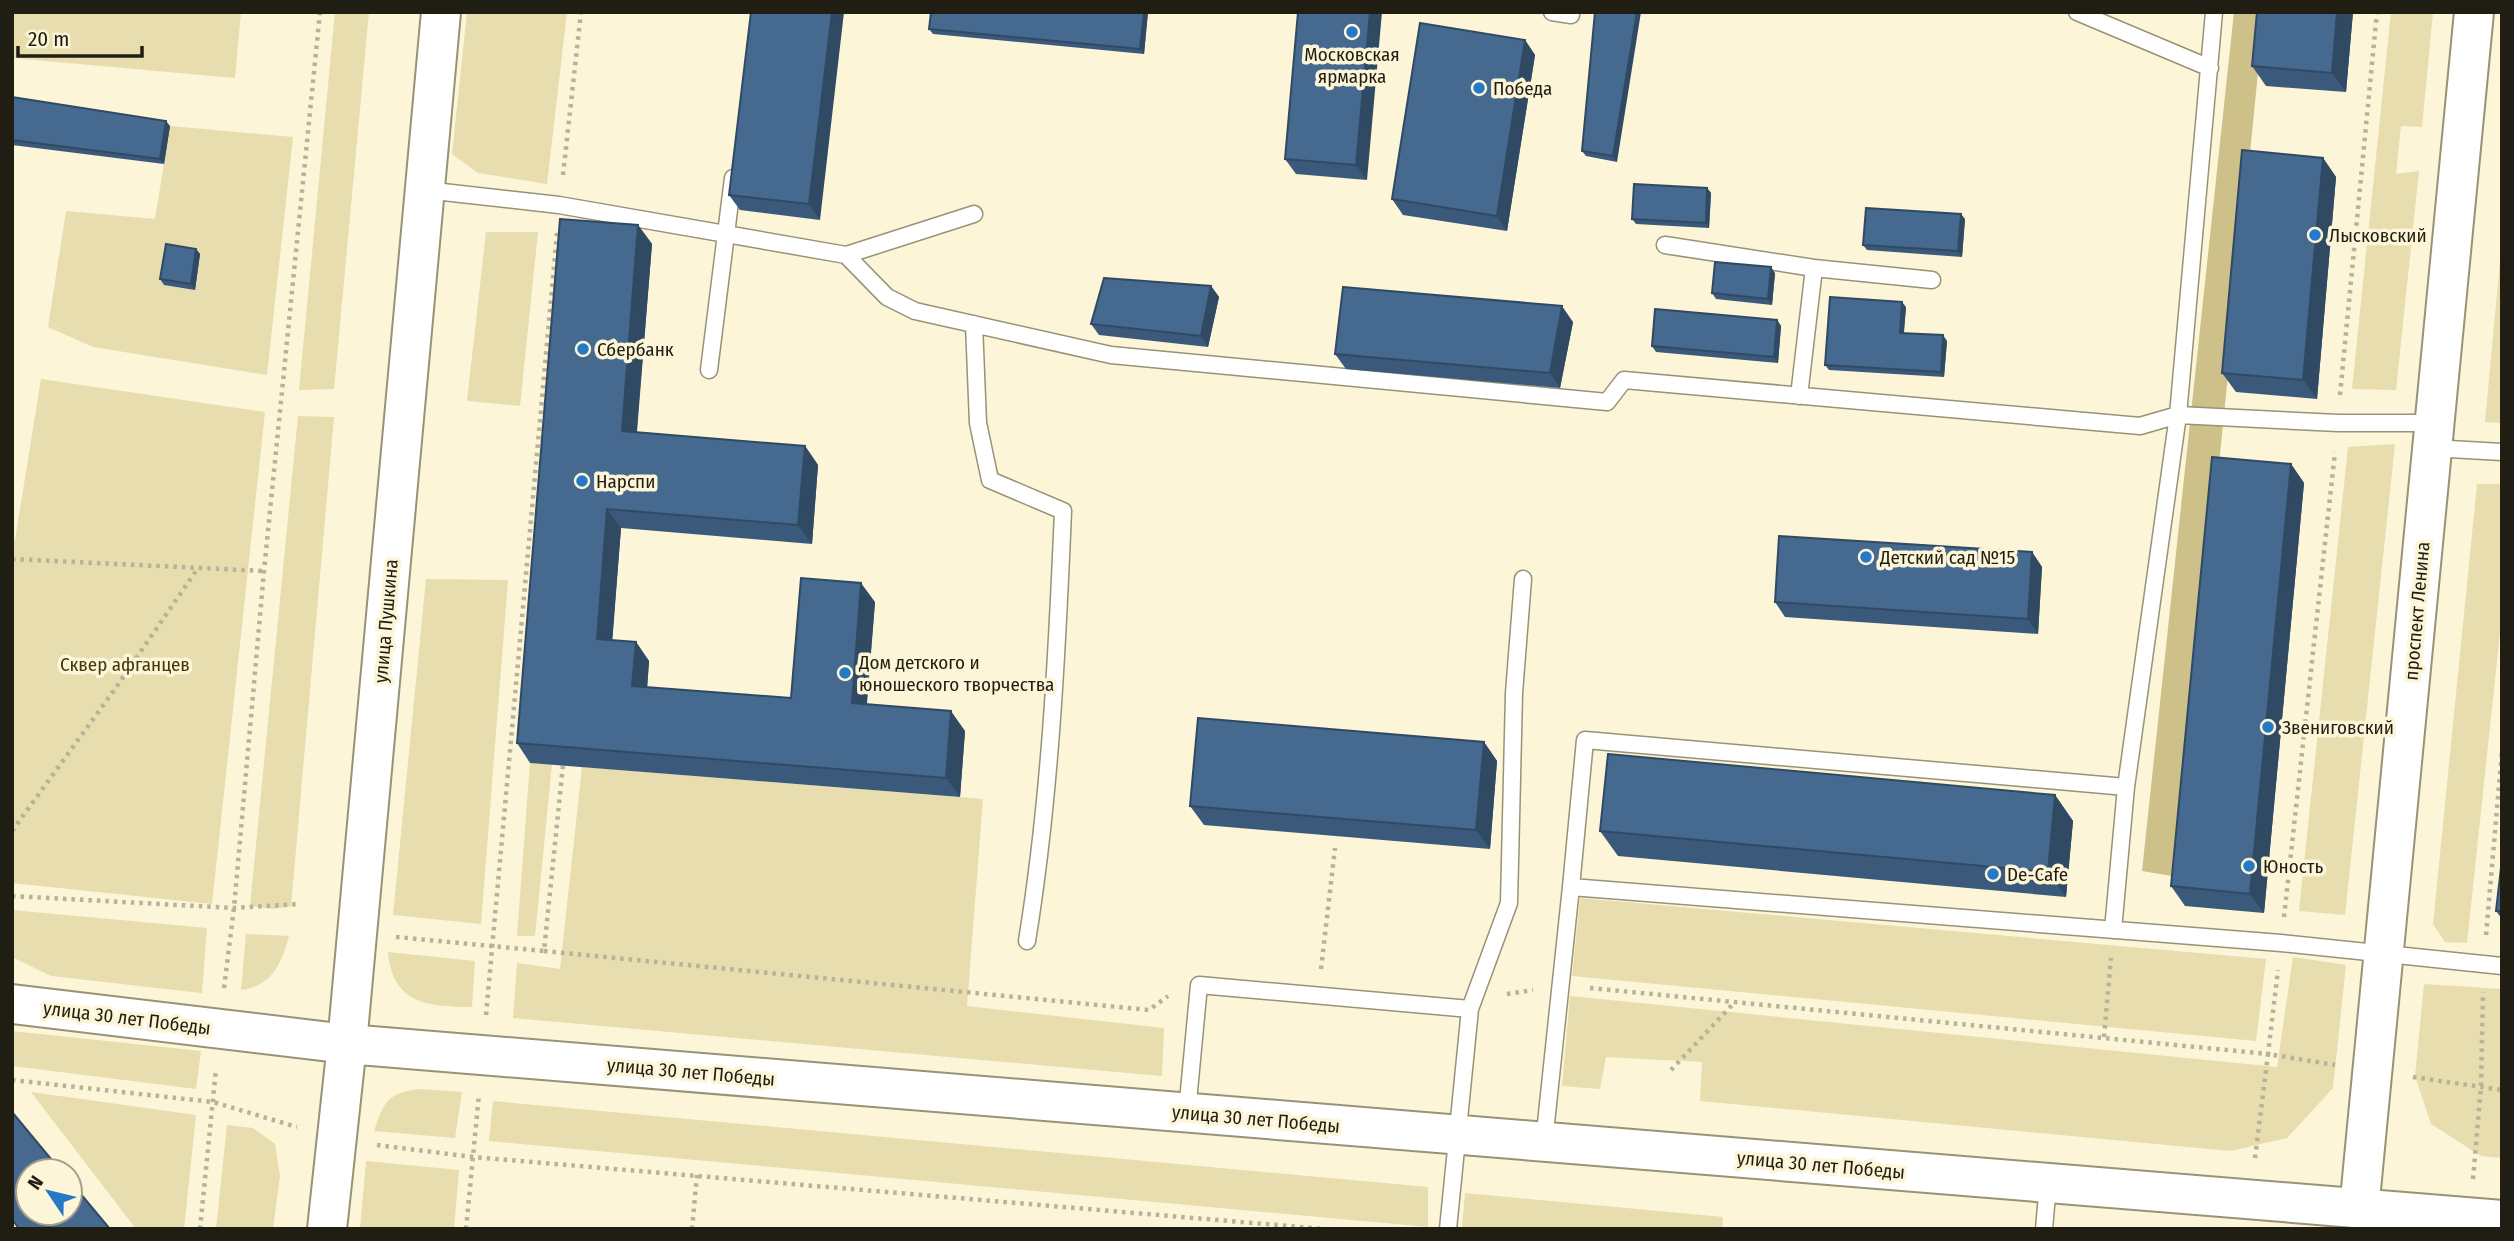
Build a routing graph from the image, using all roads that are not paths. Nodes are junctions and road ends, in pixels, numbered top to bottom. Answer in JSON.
{"nodes":[{"id":1,"x":442,"y":12,"type":"edge"},
{"id":2,"x":1552,"y":12,"type":"edge"},
{"id":3,"x":1572,"y":12,"type":"edge"},
{"id":4,"x":2077,"y":12,"type":"edge"},
{"id":5,"x":2214,"y":12,"type":"edge"},
{"id":6,"x":2474,"y":12,"type":"edge"},
{"id":7,"x":2210,"y":68,"type":"junction"},
{"id":8,"x":735,"y":156,"type":"edge"},
{"id":9,"x":425,"y":190,"type":"junction"},
{"id":10,"x":974,"y":214,"type":"dead end"},
{"id":11,"x":726,"y":235,"type":"junction"},
{"id":12,"x":1665,"y":245,"type":"dead end"},
{"id":13,"x":846,"y":255,"type":"junction"},
{"id":14,"x":1814,"y":268,"type":"junction"},
{"id":15,"x":1932,"y":279,"type":"dead end"},
{"id":16,"x":974,"y":324,"type":"junction"},
{"id":17,"x":709,"y":370,"type":"dead end"},
{"id":18,"x":1799,"y":396,"type":"junction"},
{"id":19,"x":2178,"y":415,"type":"junction"},
{"id":20,"x":2433,"y":436,"type":"junction"},
{"id":21,"x":2502,"y":452,"type":"edge"},
{"id":22,"x":1523,"y":579,"type":"dead end"},
{"id":23,"x":2126,"y":787,"type":"junction"},
{"id":24,"x":1572,"y":887,"type":"junction"},
{"id":25,"x":2113,"y":930,"type":"junction"},
{"id":26,"x":1027,"y":941,"type":"dead end"},
{"id":27,"x":2384,"y":952,"type":"junction"},
{"id":28,"x":2502,"y":966,"type":"edge"},
{"id":29,"x":1473,"y":1003,"type":"junction"},
{"id":30,"x":12,"y":1004,"type":"edge"},
{"id":31,"x":347,"y":1044,"type":"junction"},
{"id":32,"x":1187,"y":1113,"type":"junction"},
{"id":33,"x":1457,"y":1136,"type":"junction"},
{"id":34,"x":1544,"y":1142,"type":"junction"},
{"id":35,"x":2048,"y":1184,"type":"junction"},
{"id":36,"x":2359,"y":1210,"type":"junction"},
{"id":37,"x":2502,"y":1220,"type":"edge"},
{"id":38,"x":327,"y":1229,"type":"edge"},
{"id":39,"x":1448,"y":1229,"type":"edge"},
{"id":40,"x":2044,"y":1229,"type":"edge"}],
"edges":[{"from":1,"to":9,"type":"street","name":"улица Пушкина"},
{"from":2,"to":3,"type":"lane"},
{"from":4,"to":7,"type":"lane"},
{"from":5,"to":7,"type":"lane"},
{"from":6,"to":20,"type":"street","name":"проспект Ленина"},
{"from":7,"to":19,"type":"lane"},
{"from":8,"to":11,"type":"lane"},
{"from":9,"to":11,"type":"lane"},
{"from":9,"to":31,"type":"street","name":"улица Пушкина"},
{"from":10,"to":13,"type":"lane"},
{"from":11,"to":13,"type":"lane"},
{"from":11,"to":17,"type":"lane"},
{"from":12,"to":14,"type":"lane"},
{"from":13,"to":16,"type":"lane"},
{"from":14,"to":15,"type":"lane"},
{"from":14,"to":18,"type":"lane"},
{"from":16,"to":18,"type":"lane"},
{"from":16,"to":26,"type":"lane"},
{"from":18,"to":19,"type":"lane"},
{"from":19,"to":20,"type":"lane"},
{"from":19,"to":23,"type":"lane"},
{"from":20,"to":21,"type":"lane"},
{"from":20,"to":27,"type":"street","name":"проспект Ленина"},
{"from":22,"to":29,"type":"lane"},
{"from":23,"to":24,"type":"lane"},
{"from":23,"to":25,"type":"lane"},
{"from":24,"to":25,"type":"lane"},
{"from":24,"to":34,"type":"lane"},
{"from":25,"to":27,"type":"lane"},
{"from":27,"to":28,"type":"lane"},
{"from":27,"to":36,"type":"street","name":"проспект Ленина"},
{"from":29,"to":32,"type":"lane"},
{"from":29,"to":33,"type":"lane"},
{"from":30,"to":31,"type":"street","name":"улица 30 лет Победы"},
{"from":31,"to":32,"type":"street","name":"улица 30 лет Победы"},
{"from":31,"to":38,"type":"street","name":"улица Пушкина"},
{"from":32,"to":33,"type":"street","name":"улица 30 лет Победы"},
{"from":33,"to":34,"type":"street","name":"улица 30 лет Победы"},
{"from":33,"to":39,"type":"lane"},
{"from":34,"to":35,"type":"street","name":"улица 30 лет Победы"},
{"from":35,"to":36,"type":"street","name":"улица 30 лет Победы"},
{"from":35,"to":40,"type":"lane"},
{"from":36,"to":37,"type":"street","name":"улица 30 лет Победы"}]}
